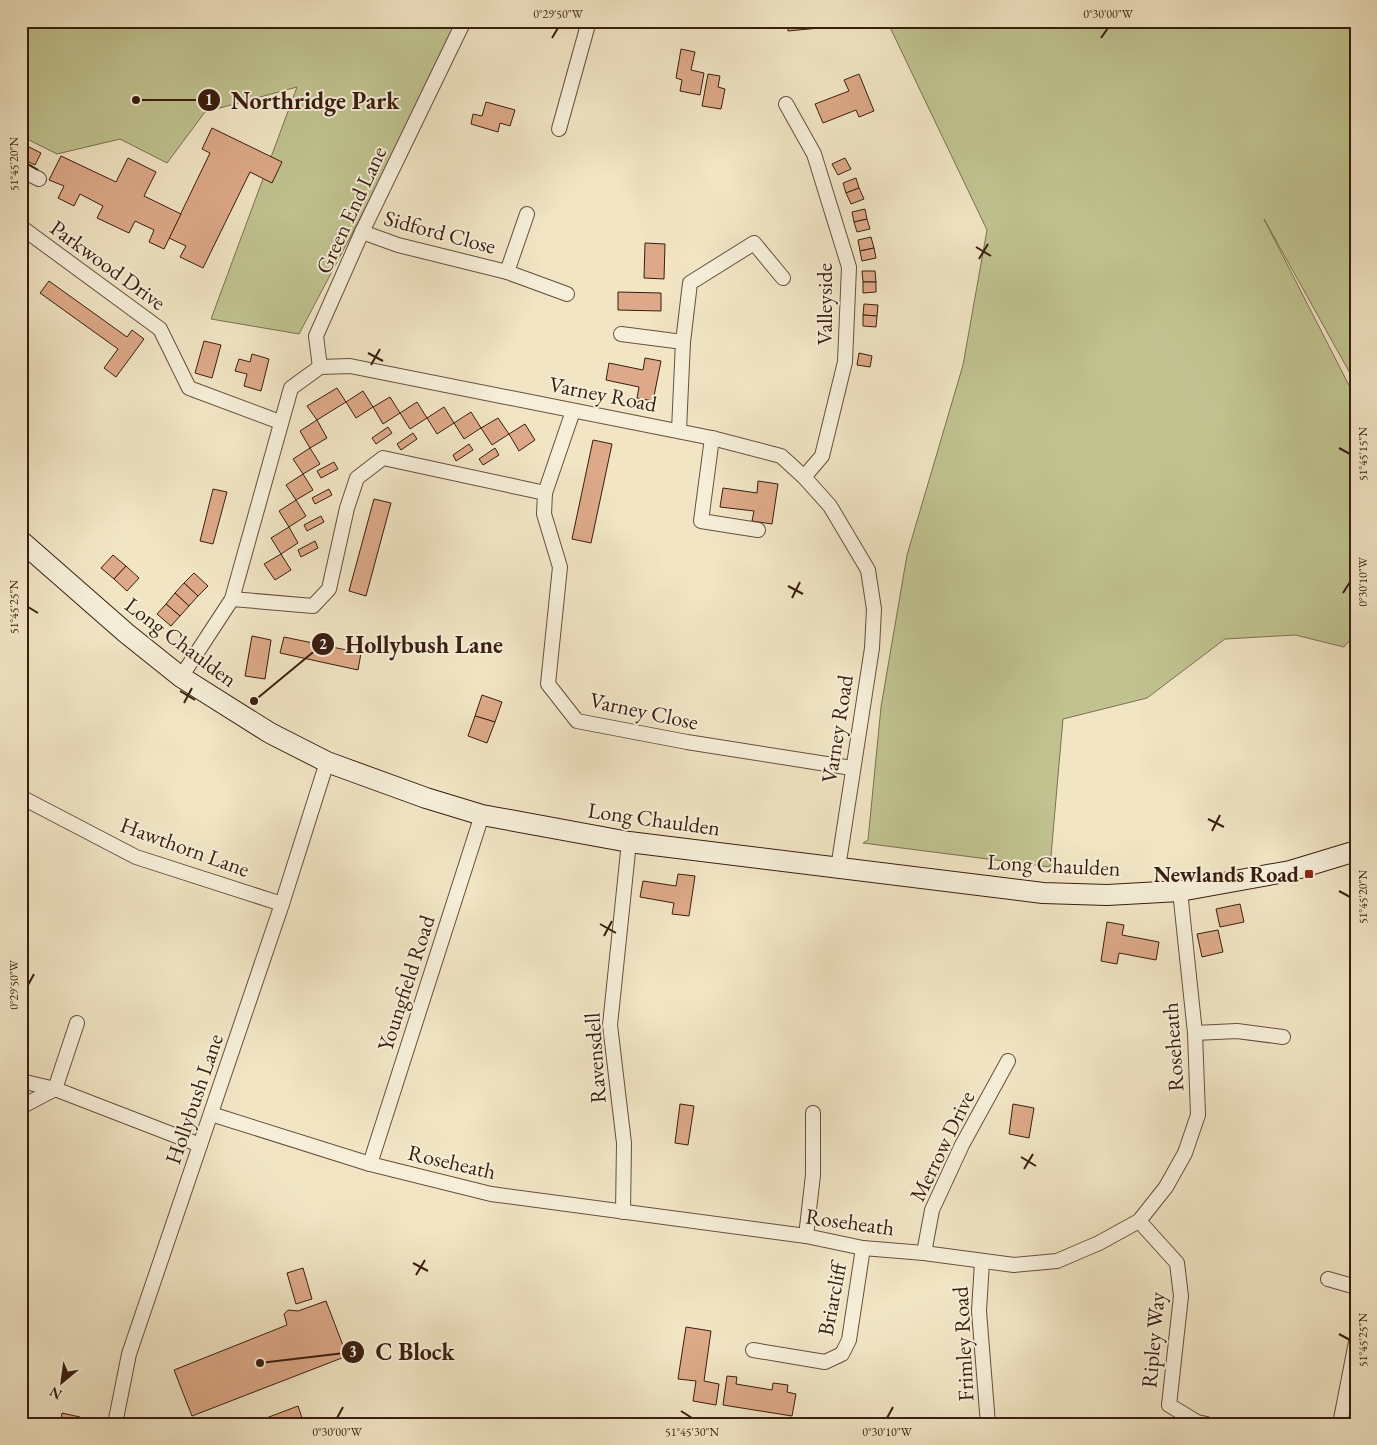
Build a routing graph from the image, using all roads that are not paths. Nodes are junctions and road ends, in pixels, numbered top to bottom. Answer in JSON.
{"nodes":[{"id":1,"x":464,"y":21,"type":"edge"},
{"id":2,"x":589,"y":21,"type":"edge"},
{"id":3,"x":786,"y":104,"type":"dead end"},
{"id":4,"x":559,"y":129,"type":"dead end"},
{"id":5,"x":21,"y":170,"type":"edge"},
{"id":6,"x":38,"y":179,"type":"dead end"},
{"id":7,"x":527,"y":214,"type":"dead end"},
{"id":8,"x":21,"y":227,"type":"edge"},
{"id":9,"x":362,"y":232,"type":"junction"},
{"id":10,"x":508,"y":272,"type":"junction"},
{"id":11,"x":783,"y":278,"type":"dead end"},
{"id":12,"x":567,"y":294,"type":"dead end"},
{"id":13,"x":621,"y":334,"type":"dead end"},
{"id":14,"x":683,"y":342,"type":"junction"},
{"id":15,"x":320,"y":367,"type":"junction"},
{"id":16,"x":573,"y":411,"type":"junction"},
{"id":17,"x":280,"y":422,"type":"junction"},
{"id":18,"x":679,"y":430,"type":"junction"},
{"id":19,"x":712,"y":438,"type":"junction"},
{"id":20,"x":804,"y":476,"type":"junction"},
{"id":21,"x":545,"y":493,"type":"junction"},
{"id":22,"x":758,"y":530,"type":"dead end"},
{"id":23,"x":21,"y":541,"type":"edge"},
{"id":24,"x":232,"y":599,"type":"junction"},
{"id":25,"x":181,"y":677,"type":"junction"},
{"id":26,"x":327,"y":762,"type":"junction"},
{"id":27,"x":852,"y":768,"type":"junction"},
{"id":28,"x":21,"y":797,"type":"edge"},
{"id":29,"x":482,"y":815,"type":"junction"},
{"id":30,"x":629,"y":842,"type":"junction"},
{"id":31,"x":1356,"y":851,"type":"edge"},
{"id":32,"x":838,"y":868,"type":"junction"},
{"id":33,"x":1180,"y":891,"type":"junction"},
{"id":34,"x":282,"y":904,"type":"junction"},
{"id":35,"x":77,"y":1023,"type":"dead end"},
{"id":36,"x":1195,"y":1033,"type":"junction"},
{"id":37,"x":1283,"y":1037,"type":"dead end"},
{"id":38,"x":1008,"y":1061,"type":"dead end"},
{"id":39,"x":21,"y":1081,"type":"edge"},
{"id":40,"x":55,"y":1089,"type":"junction"},
{"id":41,"x":21,"y":1107,"type":"edge"},
{"id":42,"x":813,"y":1113,"type":"dead end"},
{"id":43,"x":211,"y":1114,"type":"junction"},
{"id":44,"x":200,"y":1145,"type":"junction"},
{"id":45,"x":370,"y":1164,"type":"junction"},
{"id":46,"x":624,"y":1212,"type":"junction"},
{"id":47,"x":1139,"y":1221,"type":"junction"},
{"id":48,"x":806,"y":1236,"type":"junction"},
{"id":49,"x":863,"y":1248,"type":"junction"},
{"id":50,"x":924,"y":1253,"type":"junction"},
{"id":51,"x":982,"y":1262,"type":"junction"},
{"id":52,"x":1328,"y":1279,"type":"dead end"},
{"id":53,"x":1356,"y":1287,"type":"edge"},
{"id":54,"x":1356,"y":1342,"type":"edge"},
{"id":55,"x":752,"y":1350,"type":"dead end"},
{"id":56,"x":115,"y":1424,"type":"edge"},
{"id":57,"x":988,"y":1424,"type":"edge"},
{"id":58,"x":1207,"y":1424,"type":"edge"},
{"id":59,"x":1340,"y":1424,"type":"edge"}],
"edges":[{"from":1,"to":9,"type":"street","name":"Green End Lane"},
{"from":2,"to":4,"type":"street"},
{"from":3,"to":20,"type":"street","name":"Valleyside"},
{"from":5,"to":6,"type":"street"},
{"from":7,"to":10,"type":"street","name":"Sidford Close"},
{"from":8,"to":17,"type":"street","name":"Parkwood Drive"},
{"from":9,"to":10,"type":"street","name":"Sidford Close"},
{"from":9,"to":15,"type":"street","name":"Green End Lane"},
{"from":10,"to":12,"type":"street","name":"Sidford Close"},
{"from":11,"to":14,"type":"street"},
{"from":13,"to":14,"type":"street"},
{"from":14,"to":18,"type":"street"},
{"from":15,"to":16,"type":"street","name":"Varney Road"},
{"from":15,"to":17,"type":"street"},
{"from":16,"to":18,"type":"street","name":"Varney Road"},
{"from":16,"to":21,"type":"street","name":"Varney Close"},
{"from":17,"to":24,"type":"street"},
{"from":18,"to":19,"type":"street","name":"Varney Road"},
{"from":19,"to":20,"type":"street","name":"Varney Road"},
{"from":19,"to":22,"type":"street"},
{"from":20,"to":27,"type":"street","name":"Varney Road"},
{"from":21,"to":24,"type":"street"},
{"from":21,"to":27,"type":"street","name":"Varney Close"},
{"from":23,"to":25,"type":"street","name":"Long Chaulden"},
{"from":24,"to":25,"type":"street"},
{"from":25,"to":26,"type":"street","name":"Long Chaulden"},
{"from":26,"to":29,"type":"street","name":"Long Chaulden"},
{"from":26,"to":34,"type":"street","name":"Hollybush Lane"},
{"from":27,"to":32,"type":"street","name":"Varney Road"},
{"from":28,"to":34,"type":"street","name":"Hawthorn Lane"},
{"from":29,"to":30,"type":"street","name":"Long Chaulden"},
{"from":29,"to":45,"type":"street","name":"Youngfield Road"},
{"from":30,"to":32,"type":"street","name":"Long Chaulden"},
{"from":30,"to":46,"type":"street","name":"Ravensdell"},
{"from":31,"to":33,"type":"street","name":"Long Chaulden"},
{"from":32,"to":33,"type":"street","name":"Long Chaulden"},
{"from":33,"to":36,"type":"street","name":"Roseheath"},
{"from":34,"to":43,"type":"street","name":"Hollybush Lane"},
{"from":35,"to":40,"type":"street"},
{"from":36,"to":37,"type":"street"},
{"from":36,"to":47,"type":"street","name":"Roseheath"},
{"from":38,"to":50,"type":"street","name":"Merrow Drive"},
{"from":39,"to":40,"type":"street"},
{"from":40,"to":41,"type":"street"},
{"from":40,"to":44,"type":"street"},
{"from":42,"to":48,"type":"street"},
{"from":43,"to":44,"type":"street","name":"Hollybush Lane"},
{"from":43,"to":45,"type":"street","name":"Roseheath"},
{"from":44,"to":56,"type":"street","name":"Hollybush Lane"},
{"from":45,"to":46,"type":"street","name":"Roseheath"},
{"from":46,"to":48,"type":"street","name":"Roseheath"},
{"from":47,"to":51,"type":"street","name":"Roseheath"},
{"from":47,"to":58,"type":"street","name":"Ripley Way"},
{"from":48,"to":49,"type":"street","name":"Roseheath"},
{"from":49,"to":50,"type":"street","name":"Roseheath"},
{"from":49,"to":55,"type":"street","name":"Briarcliff"},
{"from":50,"to":51,"type":"street","name":"Roseheath"},
{"from":51,"to":57,"type":"street","name":"Frimley Road"},
{"from":52,"to":53,"type":"street"},
{"from":54,"to":59,"type":"street"}]}
